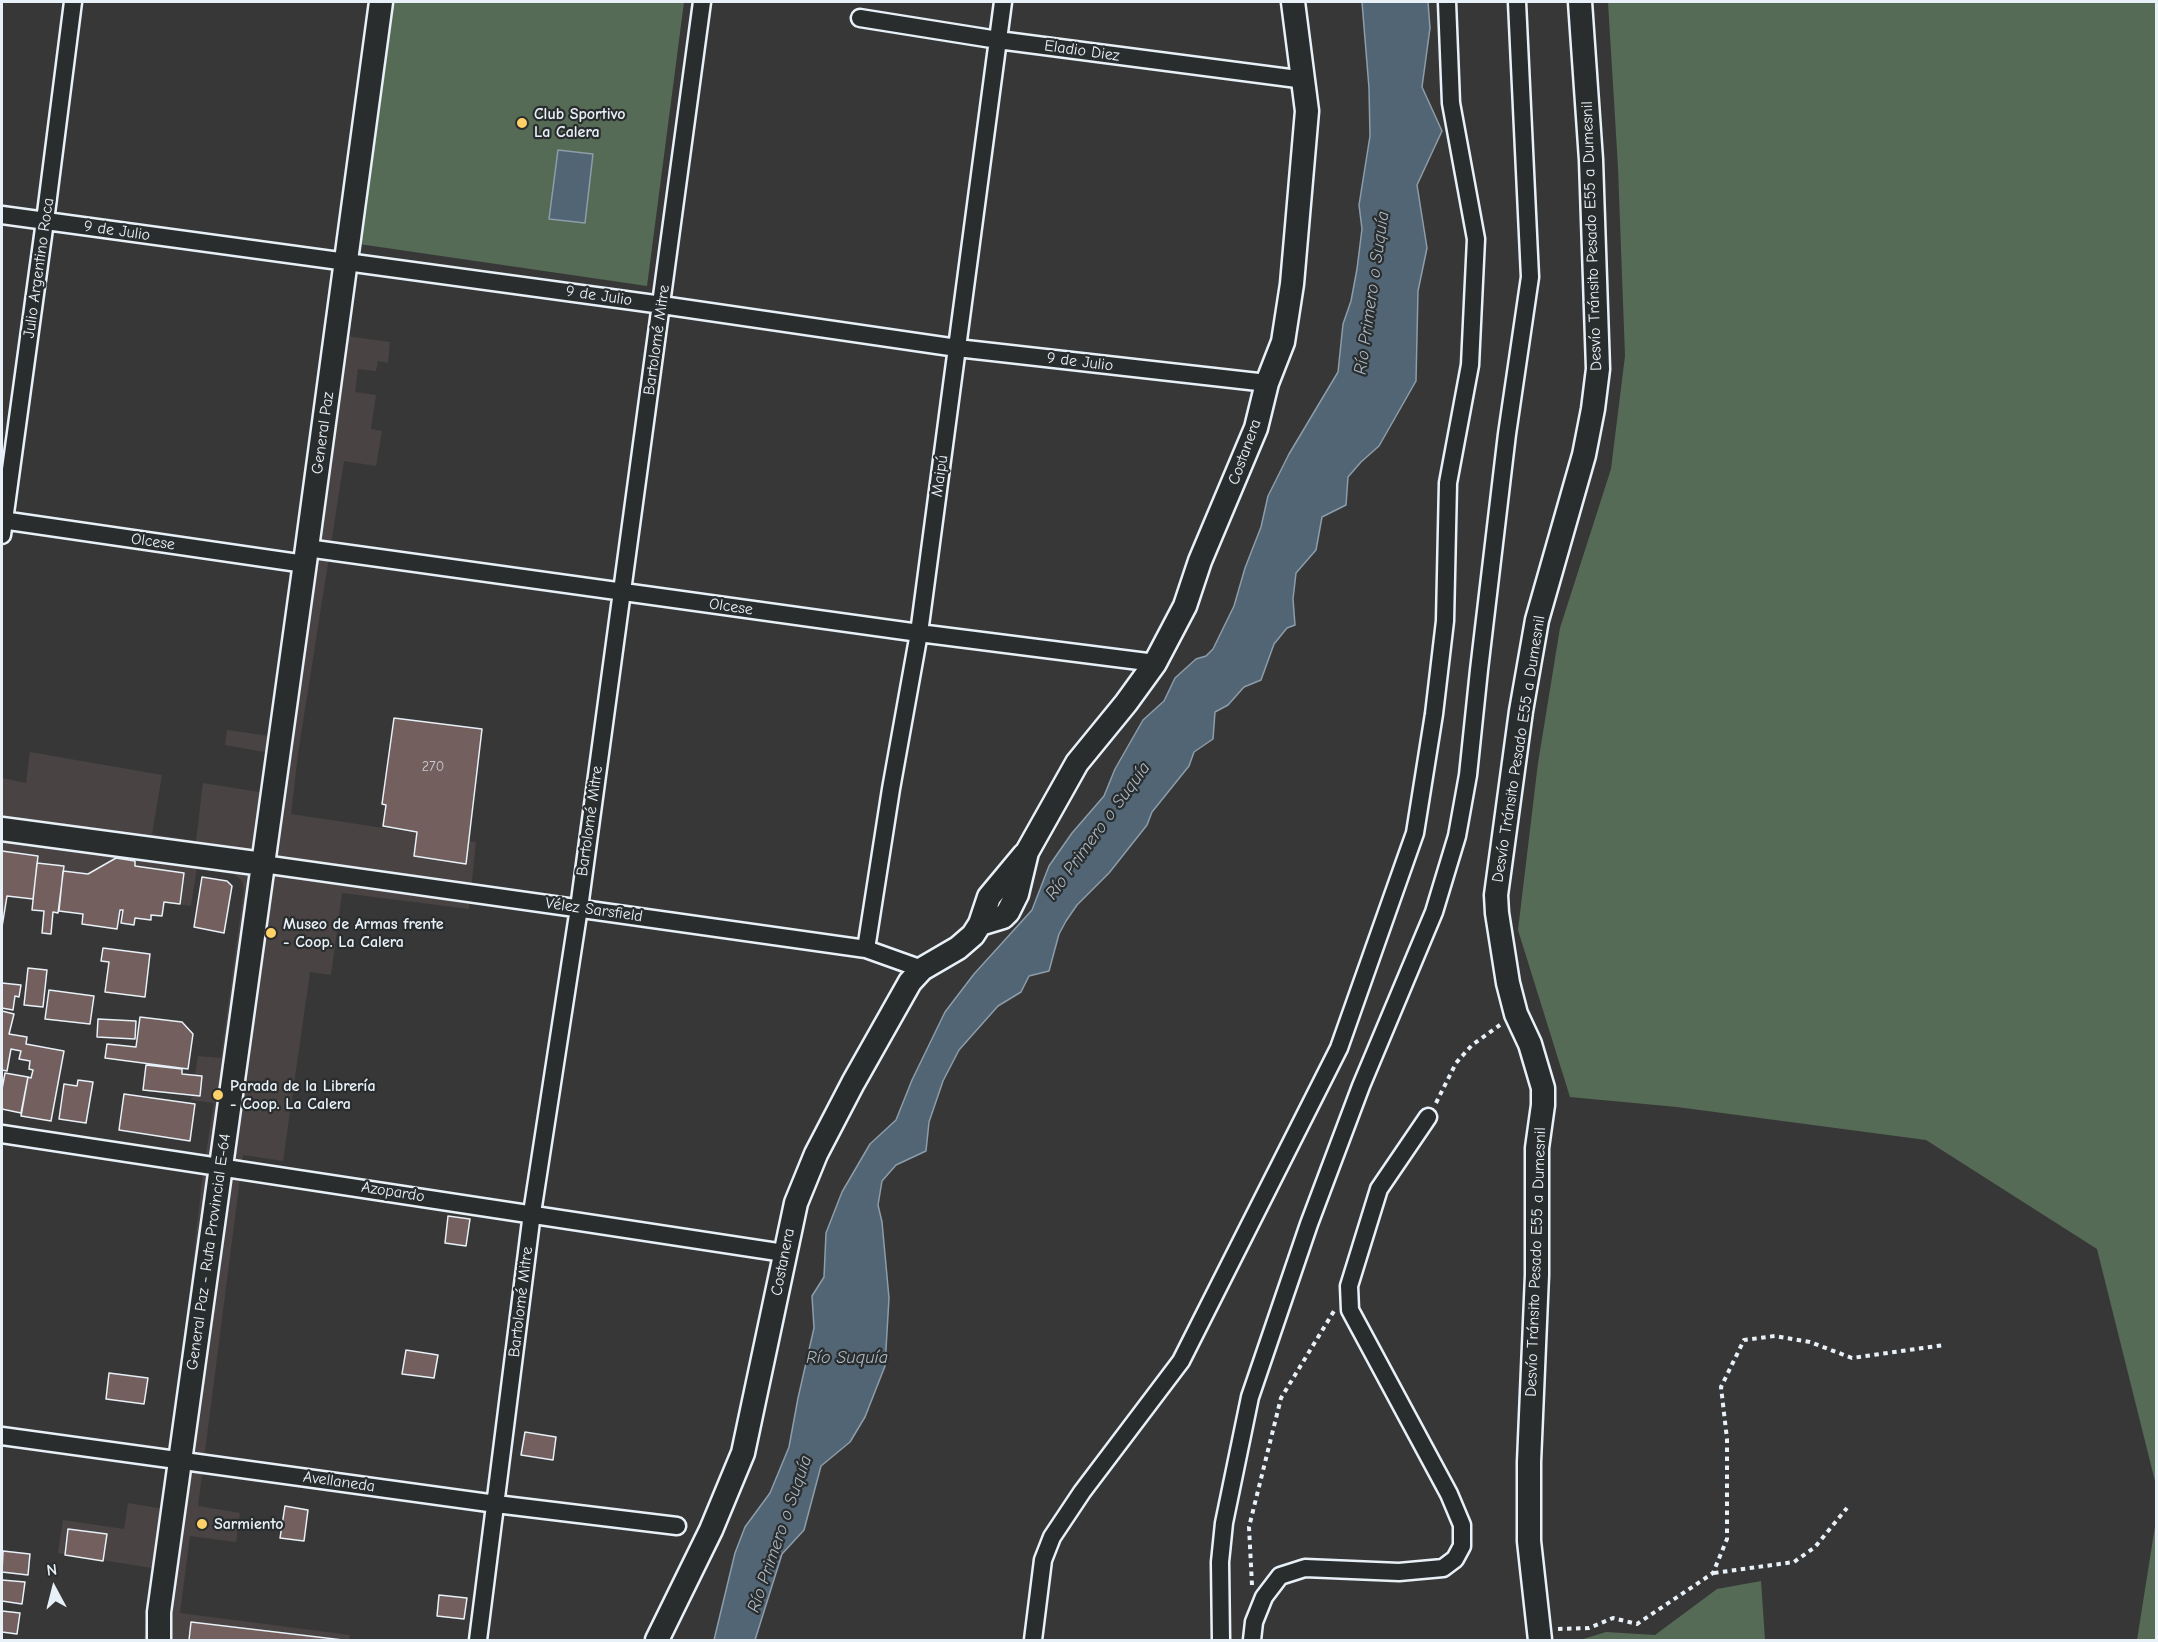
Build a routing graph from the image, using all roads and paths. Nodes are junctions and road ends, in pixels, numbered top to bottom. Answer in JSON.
{"nodes":[{"id":1,"x":73,"y":2,"type":"edge"},
{"id":2,"x":381,"y":2,"type":"edge"},
{"id":3,"x":702,"y":2,"type":"edge"},
{"id":4,"x":1003,"y":2,"type":"edge"},
{"id":5,"x":1293,"y":2,"type":"edge"},
{"id":6,"x":1447,"y":2,"type":"edge"},
{"id":7,"x":1516,"y":2,"type":"edge"},
{"id":8,"x":1580,"y":2,"type":"edge"},
{"id":9,"x":860,"y":18,"type":"dead end"},
{"id":10,"x":998,"y":40,"type":"junction"},
{"id":11,"x":1305,"y":80,"type":"junction"},
{"id":12,"x":2,"y":215,"type":"edge"},
{"id":13,"x":45,"y":221,"type":"junction"},
{"id":14,"x":346,"y":262,"type":"junction"},
{"id":15,"x":662,"y":305,"type":"junction"},
{"id":16,"x":957,"y":348,"type":"junction"},
{"id":17,"x":1267,"y":384,"type":"junction"},
{"id":18,"x":2,"y":525,"type":"edge"},
{"id":19,"x":306,"y":556,"type":"junction"},
{"id":20,"x":621,"y":591,"type":"junction"},
{"id":21,"x":919,"y":633,"type":"junction"},
{"id":22,"x":1155,"y":663,"type":"junction"},
{"id":23,"x":2,"y":829,"type":"edge"},
{"id":24,"x":263,"y":864,"type":"junction"},
{"id":25,"x":579,"y":908,"type":"junction"},
{"id":26,"x":866,"y":950,"type":"junction"},
{"id":27,"x":922,"y":969,"type":"junction"},
{"id":28,"x":1516,"y":1014,"type":"junction"},
{"id":29,"x":1428,"y":1117,"type":"joint"},
{"id":30,"x":2,"y":1134,"type":"edge"},
{"id":31,"x":221,"y":1167,"type":"junction"},
{"id":32,"x":532,"y":1213,"type":"junction"},
{"id":33,"x":784,"y":1253,"type":"junction"},
{"id":34,"x":1349,"y":1286,"type":"junction"},
{"id":35,"x":1944,"y":1345,"type":"dead end"},
{"id":36,"x":2,"y":1436,"type":"edge"},
{"id":37,"x":181,"y":1460,"type":"junction"},
{"id":38,"x":496,"y":1504,"type":"junction"},
{"id":39,"x":1847,"y":1508,"type":"dead end"},
{"id":40,"x":676,"y":1526,"type":"dead end"},
{"id":41,"x":1713,"y":1573,"type":"junction"},
{"id":42,"x":1252,"y":1586,"type":"dead end"},
{"id":43,"x":159,"y":1612,"type":"junction"},
{"id":44,"x":1540,"y":1635,"type":"edge"},
{"id":45,"x":154,"y":1641,"type":"edge"},
{"id":46,"x":159,"y":1641,"type":"edge"},
{"id":47,"x":478,"y":1641,"type":"edge"},
{"id":48,"x":657,"y":1641,"type":"edge"},
{"id":49,"x":1033,"y":1641,"type":"edge"},
{"id":50,"x":1221,"y":1641,"type":"edge"},
{"id":51,"x":1252,"y":1641,"type":"edge"}],
"edges":[{"from":1,"to":13,"type":"street","name":"Julio Argentino Roca"},
{"from":2,"to":14,"type":"street","name":"General Paz"},
{"from":3,"to":15,"type":"street","name":"Bartolomé Mitre"},
{"from":4,"to":10,"type":"street","name":"Maipú"},
{"from":5,"to":11,"type":"street","name":"Costanera"},
{"from":6,"to":49,"type":"street"},
{"from":7,"to":50,"type":"street"},
{"from":8,"to":28,"type":"street","name":"Desvío Tránsito Pesado E55 a Dumesnil"},
{"from":9,"to":10,"type":"street","name":"Eladio Diez"},
{"from":10,"to":11,"type":"street","name":"Eladio Diez"},
{"from":10,"to":16,"type":"street","name":"Maipú"},
{"from":11,"to":17,"type":"street","name":"Costanera"},
{"from":12,"to":13,"type":"street","name":"9 de Julio"},
{"from":13,"to":14,"type":"street","name":"9 de Julio"},
{"from":13,"to":18,"type":"street","name":"Julio Argentino Roca"},
{"from":14,"to":15,"type":"street","name":"9 de Julio"},
{"from":14,"to":19,"type":"street","name":"General Paz"},
{"from":15,"to":16,"type":"street","name":"9 de Julio"},
{"from":15,"to":20,"type":"street","name":"Bartolomé Mitre"},
{"from":16,"to":17,"type":"street","name":"9 de Julio"},
{"from":16,"to":21,"type":"street","name":"Maipú"},
{"from":17,"to":22,"type":"street","name":"Costanera"},
{"from":18,"to":19,"type":"street","name":"Olcese"},
{"from":19,"to":20,"type":"street","name":"Olcese"},
{"from":19,"to":24,"type":"street","name":"General Paz"},
{"from":20,"to":21,"type":"street","name":"Olcese"},
{"from":20,"to":25,"type":"street","name":"Bartolomé Mitre"},
{"from":21,"to":22,"type":"street","name":"Olcese"},
{"from":21,"to":26,"type":"street","name":"Maipú"},
{"from":22,"to":27,"type":"street","name":"Costanera"},
{"from":23,"to":24,"type":"street"},
{"from":24,"to":25,"type":"street","name":"Vélez Sarsfield"},
{"from":24,"to":31,"type":"street","name":"General Paz - Ruta Provincial E-64"},
{"from":25,"to":26,"type":"street","name":"Vélez Sarsfield"},
{"from":25,"to":32,"type":"street","name":"Bartolomé Mitre"},
{"from":26,"to":27,"type":"street","name":"Vélez Sarsfield"},
{"from":27,"to":33,"type":"street","name":"Costanera"},
{"from":28,"to":29,"type":"path"},
{"from":28,"to":44,"type":"street","name":"Desvío Tránsito Pesado E55 a Dumesnil"},
{"from":29,"to":34,"type":"street"},
{"from":30,"to":31,"type":"street","name":"Azopardo"},
{"from":31,"to":32,"type":"street","name":"Azopardo"},
{"from":31,"to":37,"type":"street","name":"General Paz - Ruta Provincial E-64"},
{"from":32,"to":33,"type":"street","name":"Azopardo"},
{"from":32,"to":38,"type":"street","name":"Bartolomé Mitre"},
{"from":33,"to":48,"type":"street","name":"Costanera"},
{"from":34,"to":42,"type":"path"},
{"from":34,"to":51,"type":"street"},
{"from":35,"to":41,"type":"path"},
{"from":36,"to":37,"type":"street","name":"Avellaneda"},
{"from":37,"to":38,"type":"street","name":"Avellaneda"},
{"from":37,"to":43,"type":"street","name":"General Paz - Ruta Provincial E-64"},
{"from":38,"to":40,"type":"street","name":"Avellaneda"},
{"from":38,"to":47,"type":"street","name":"Bartolomé Mitre"},
{"from":39,"to":41,"type":"path"},
{"from":41,"to":44,"type":"path"},
{"from":43,"to":45,"type":"street"},
{"from":43,"to":46,"type":"street","name":"General Paz - Ruta Provincial E-64"}]}
